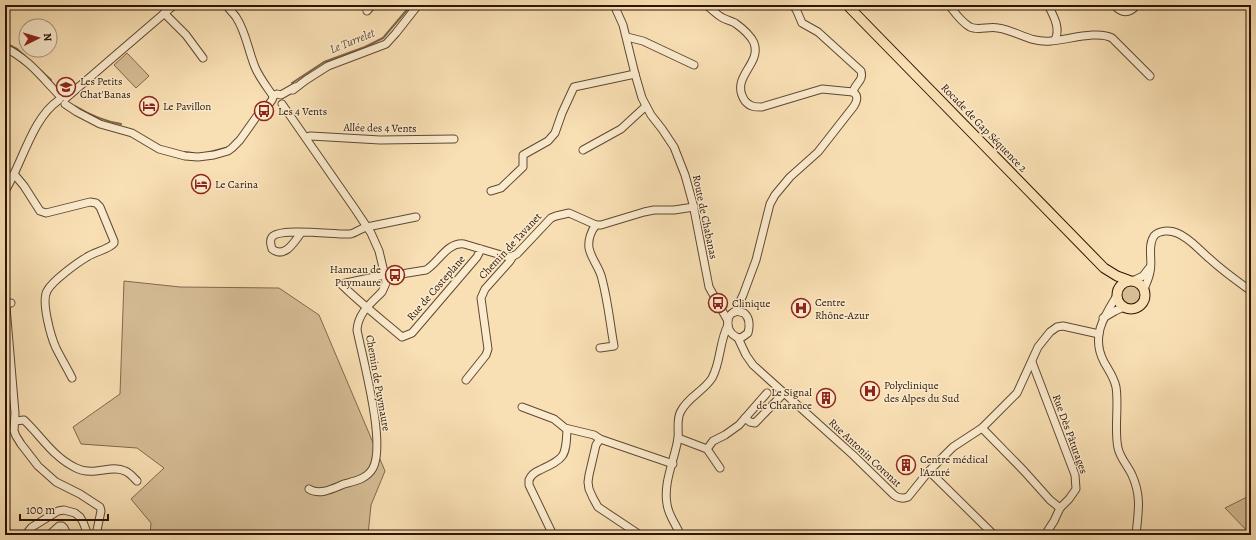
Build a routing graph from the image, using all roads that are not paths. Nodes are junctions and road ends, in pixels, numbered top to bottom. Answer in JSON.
{"nodes":[{"id":1,"x":174,"y":5,"type":"edge"},
{"id":2,"x":226,"y":5,"type":"edge"},
{"id":3,"x":372,"y":5,"type":"edge"},
{"id":4,"x":614,"y":5,"type":"edge"},
{"id":5,"x":706,"y":5,"type":"edge"},
{"id":6,"x":792,"y":5,"type":"edge"},
{"id":7,"x":848,"y":5,"type":"edge"},
{"id":8,"x":949,"y":5,"type":"edge"},
{"id":9,"x":1048,"y":5,"type":"edge"},
{"id":10,"x":1114,"y":5,"type":"edge"},
{"id":11,"x":1137,"y":5,"type":"edge"},
{"id":12,"x":414,"y":6,"type":"edge"},
{"id":13,"x":715,"y":7,"type":"edge"},
{"id":14,"x":367,"y":11,"type":"dead end"},
{"id":15,"x":164,"y":13,"type":"junction"},
{"id":16,"x":627,"y":37,"type":"junction"},
{"id":17,"x":1055,"y":40,"type":"junction"},
{"id":18,"x":5,"y":48,"type":"edge"},
{"id":19,"x":204,"y":58,"type":"dead end"},
{"id":20,"x":694,"y":65,"type":"dead end"},
{"id":21,"x":635,"y":74,"type":"junction"},
{"id":22,"x":1150,"y":76,"type":"dead end"},
{"id":23,"x":855,"y":95,"type":"junction"},
{"id":24,"x":278,"y":100,"type":"junction"},
{"id":25,"x":62,"y":101,"type":"junction"},
{"id":26,"x":646,"y":106,"type":"junction"},
{"id":27,"x":306,"y":138,"type":"junction"},
{"id":28,"x":454,"y":139,"type":"dead end"},
{"id":29,"x":583,"y":150,"type":"dead end"},
{"id":30,"x":14,"y":174,"type":"junction"},
{"id":31,"x":5,"y":191,"type":"edge"},
{"id":32,"x":491,"y":191,"type":"dead end"},
{"id":33,"x":694,"y":207,"type":"junction"},
{"id":34,"x":416,"y":217,"type":"dead end"},
{"id":35,"x":596,"y":225,"type":"junction"},
{"id":36,"x":367,"y":227,"type":"junction"},
{"id":37,"x":301,"y":233,"type":"dead end"},
{"id":38,"x":481,"y":249,"type":"junction"},
{"id":39,"x":513,"y":256,"type":"junction"},
{"id":40,"x":1152,"y":263,"type":"junction"},
{"id":41,"x":1104,"y":268,"type":"junction"},
{"id":42,"x":385,"y":276,"type":"junction"},
{"id":43,"x":1131,"y":280,"type":"junction"},
{"id":44,"x":1144,"y":290,"type":"junction"},
{"id":45,"x":1251,"y":291,"type":"edge"},
{"id":46,"x":1117,"y":294,"type":"junction"},
{"id":47,"x":744,"y":295,"type":"junction"},
{"id":48,"x":11,"y":302,"type":"dead end"},
{"id":49,"x":718,"y":304,"type":"junction"},
{"id":50,"x":1124,"y":307,"type":"junction"},
{"id":51,"x":367,"y":308,"type":"junction"},
{"id":52,"x":734,"y":312,"type":"junction"},
{"id":53,"x":746,"y":314,"type":"junction"},
{"id":54,"x":1103,"y":318,"type":"junction"},
{"id":55,"x":728,"y":323,"type":"junction"},
{"id":56,"x":747,"y":334,"type":"junction"},
{"id":57,"x":1099,"y":334,"type":"junction"},
{"id":58,"x":736,"y":337,"type":"junction"},
{"id":59,"x":722,"y":343,"type":"junction"},
{"id":60,"x":600,"y":348,"type":"dead end"},
{"id":61,"x":746,"y":354,"type":"junction"},
{"id":62,"x":1032,"y":362,"type":"junction"},
{"id":63,"x":72,"y":378,"type":"dead end"},
{"id":64,"x":466,"y":380,"type":"dead end"},
{"id":65,"x":766,"y":393,"type":"dead end"},
{"id":66,"x":784,"y":393,"type":"junction"},
{"id":67,"x":522,"y":407,"type":"dead end"},
{"id":68,"x":745,"y":418,"type":"junction"},
{"id":69,"x":15,"y":420,"type":"junction"},
{"id":70,"x":982,"y":428,"type":"junction"},
{"id":71,"x":567,"y":429,"type":"junction"},
{"id":72,"x":678,"y":438,"type":"junction"},
{"id":73,"x":600,"y":439,"type":"junction"},
{"id":74,"x":706,"y":449,"type":"junction"},
{"id":75,"x":673,"y":464,"type":"junction"},
{"id":76,"x":720,"y":468,"type":"dead end"},
{"id":77,"x":929,"y":471,"type":"junction"},
{"id":78,"x":137,"y":481,"type":"dead end"},
{"id":79,"x":309,"y":489,"type":"dead end"},
{"id":80,"x":1060,"y":508,"type":"junction"},
{"id":81,"x":5,"y":529,"type":"edge"},
{"id":82,"x":27,"y":533,"type":"dead end"},
{"id":83,"x":64,"y":534,"type":"edge"},
{"id":84,"x":9,"y":535,"type":"edge"},
{"id":85,"x":48,"y":535,"type":"edge"},
{"id":86,"x":88,"y":535,"type":"edge"},
{"id":87,"x":96,"y":535,"type":"edge"},
{"id":88,"x":553,"y":535,"type":"edge"},
{"id":89,"x":640,"y":535,"type":"edge"},
{"id":90,"x":680,"y":535,"type":"edge"},
{"id":91,"x":994,"y":535,"type":"edge"},
{"id":92,"x":1045,"y":535,"type":"edge"},
{"id":93,"x":1136,"y":535,"type":"edge"}],
"edges":[{"from":1,"to":15,"type":"street"},
{"from":2,"to":24,"type":"street"},
{"from":3,"to":14,"type":"street"},
{"from":4,"to":16,"type":"street","name":"Route de Chabanas"},
{"from":5,"to":13,"type":"street"},
{"from":6,"to":23,"type":"street"},
{"from":7,"to":41,"type":"main road","name":"Rocade de Gap Séquence 2"},
{"from":8,"to":17,"type":"street"},
{"from":9,"to":17,"type":"street"},
{"from":10,"to":11,"type":"street"},
{"from":12,"to":24,"type":"street"},
{"from":13,"to":23,"type":"street"},
{"from":15,"to":19,"type":"street"},
{"from":15,"to":25,"type":"street"},
{"from":16,"to":20,"type":"street"},
{"from":16,"to":21,"type":"street","name":"Route de Chabanas"},
{"from":17,"to":22,"type":"street"},
{"from":18,"to":25,"type":"street"},
{"from":21,"to":26,"type":"street","name":"Route de Chabanas"},
{"from":21,"to":32,"type":"street"},
{"from":23,"to":47,"type":"street"},
{"from":24,"to":25,"type":"street"},
{"from":24,"to":27,"type":"street"},
{"from":25,"to":30,"type":"street"},
{"from":26,"to":29,"type":"street"},
{"from":26,"to":33,"type":"street","name":"Route de Chabanas"},
{"from":27,"to":28,"type":"street","name":"Allée des 4 Vents"},
{"from":27,"to":36,"type":"street"},
{"from":30,"to":31,"type":"street"},
{"from":30,"to":63,"type":"street"},
{"from":33,"to":35,"type":"street"},
{"from":33,"to":49,"type":"street","name":"Route de Chabanas"},
{"from":34,"to":36,"type":"street"},
{"from":35,"to":39,"type":"street","name":"Chemin de Tavanet"},
{"from":35,"to":60,"type":"street"},
{"from":36,"to":37,"type":"street"},
{"from":36,"to":42,"type":"street"},
{"from":38,"to":39,"type":"street"},
{"from":38,"to":42,"type":"street"},
{"from":38,"to":51,"type":"street","name":"Rue de Costeplane"},
{"from":39,"to":64,"type":"street","name":"Chemin de Tavanet"},
{"from":40,"to":43,"type":"street"},
{"from":40,"to":44,"type":"street"},
{"from":40,"to":45,"type":"street"},
{"from":41,"to":43,"type":"main road","name":"Rocade de Gap Séquence 2"},
{"from":41,"to":46,"type":"main road","name":"Rocade de Gap Séquence 2"},
{"from":42,"to":51,"type":"street","name":"Chemin de Puymaure"},
{"from":42,"to":51,"type":"street"},
{"from":43,"to":44,"type":"main road"},
{"from":43,"to":46,"type":"main road"},
{"from":44,"to":50,"type":"main road"},
{"from":46,"to":50,"type":"main road"},
{"from":46,"to":54,"type":"street"},
{"from":47,"to":52,"type":"street"},
{"from":47,"to":53,"type":"street"},
{"from":48,"to":69,"type":"street"},
{"from":49,"to":52,"type":"street"},
{"from":49,"to":55,"type":"street","name":"Route de Chabanas"},
{"from":50,"to":54,"type":"street"},
{"from":51,"to":79,"type":"street","name":"Chemin de Puymaure"},
{"from":52,"to":53,"type":"street"},
{"from":52,"to":55,"type":"street"},
{"from":53,"to":56,"type":"street"},
{"from":54,"to":57,"type":"street"},
{"from":55,"to":58,"type":"street"},
{"from":55,"to":59,"type":"street"},
{"from":56,"to":58,"type":"street"},
{"from":56,"to":61,"type":"street"},
{"from":57,"to":62,"type":"street"},
{"from":57,"to":93,"type":"street"},
{"from":58,"to":59,"type":"street"},
{"from":58,"to":61,"type":"street","name":"Rue Antonin Coronat"},
{"from":59,"to":72,"type":"street"},
{"from":61,"to":66,"type":"street","name":"Rue Antonin Coronat"},
{"from":62,"to":70,"type":"street"},
{"from":62,"to":80,"type":"street","name":"Rue Dès Pâturages"},
{"from":65,"to":68,"type":"street"},
{"from":66,"to":68,"type":"street"},
{"from":66,"to":77,"type":"street","name":"Rue Antonin Coronat"},
{"from":67,"to":71,"type":"street"},
{"from":68,"to":74,"type":"street"},
{"from":69,"to":78,"type":"street"},
{"from":69,"to":87,"type":"street"},
{"from":70,"to":77,"type":"street"},
{"from":70,"to":80,"type":"street"},
{"from":71,"to":73,"type":"street"},
{"from":71,"to":88,"type":"street"},
{"from":72,"to":74,"type":"street"},
{"from":72,"to":75,"type":"street"},
{"from":73,"to":75,"type":"street"},
{"from":73,"to":89,"type":"street"},
{"from":74,"to":76,"type":"street"},
{"from":75,"to":90,"type":"street"},
{"from":77,"to":91,"type":"street"},
{"from":80,"to":92,"type":"street","name":"Rue Dès Pâturages"},
{"from":81,"to":84,"type":"street"},
{"from":82,"to":86,"type":"street"},
{"from":83,"to":85,"type":"street"}]}
